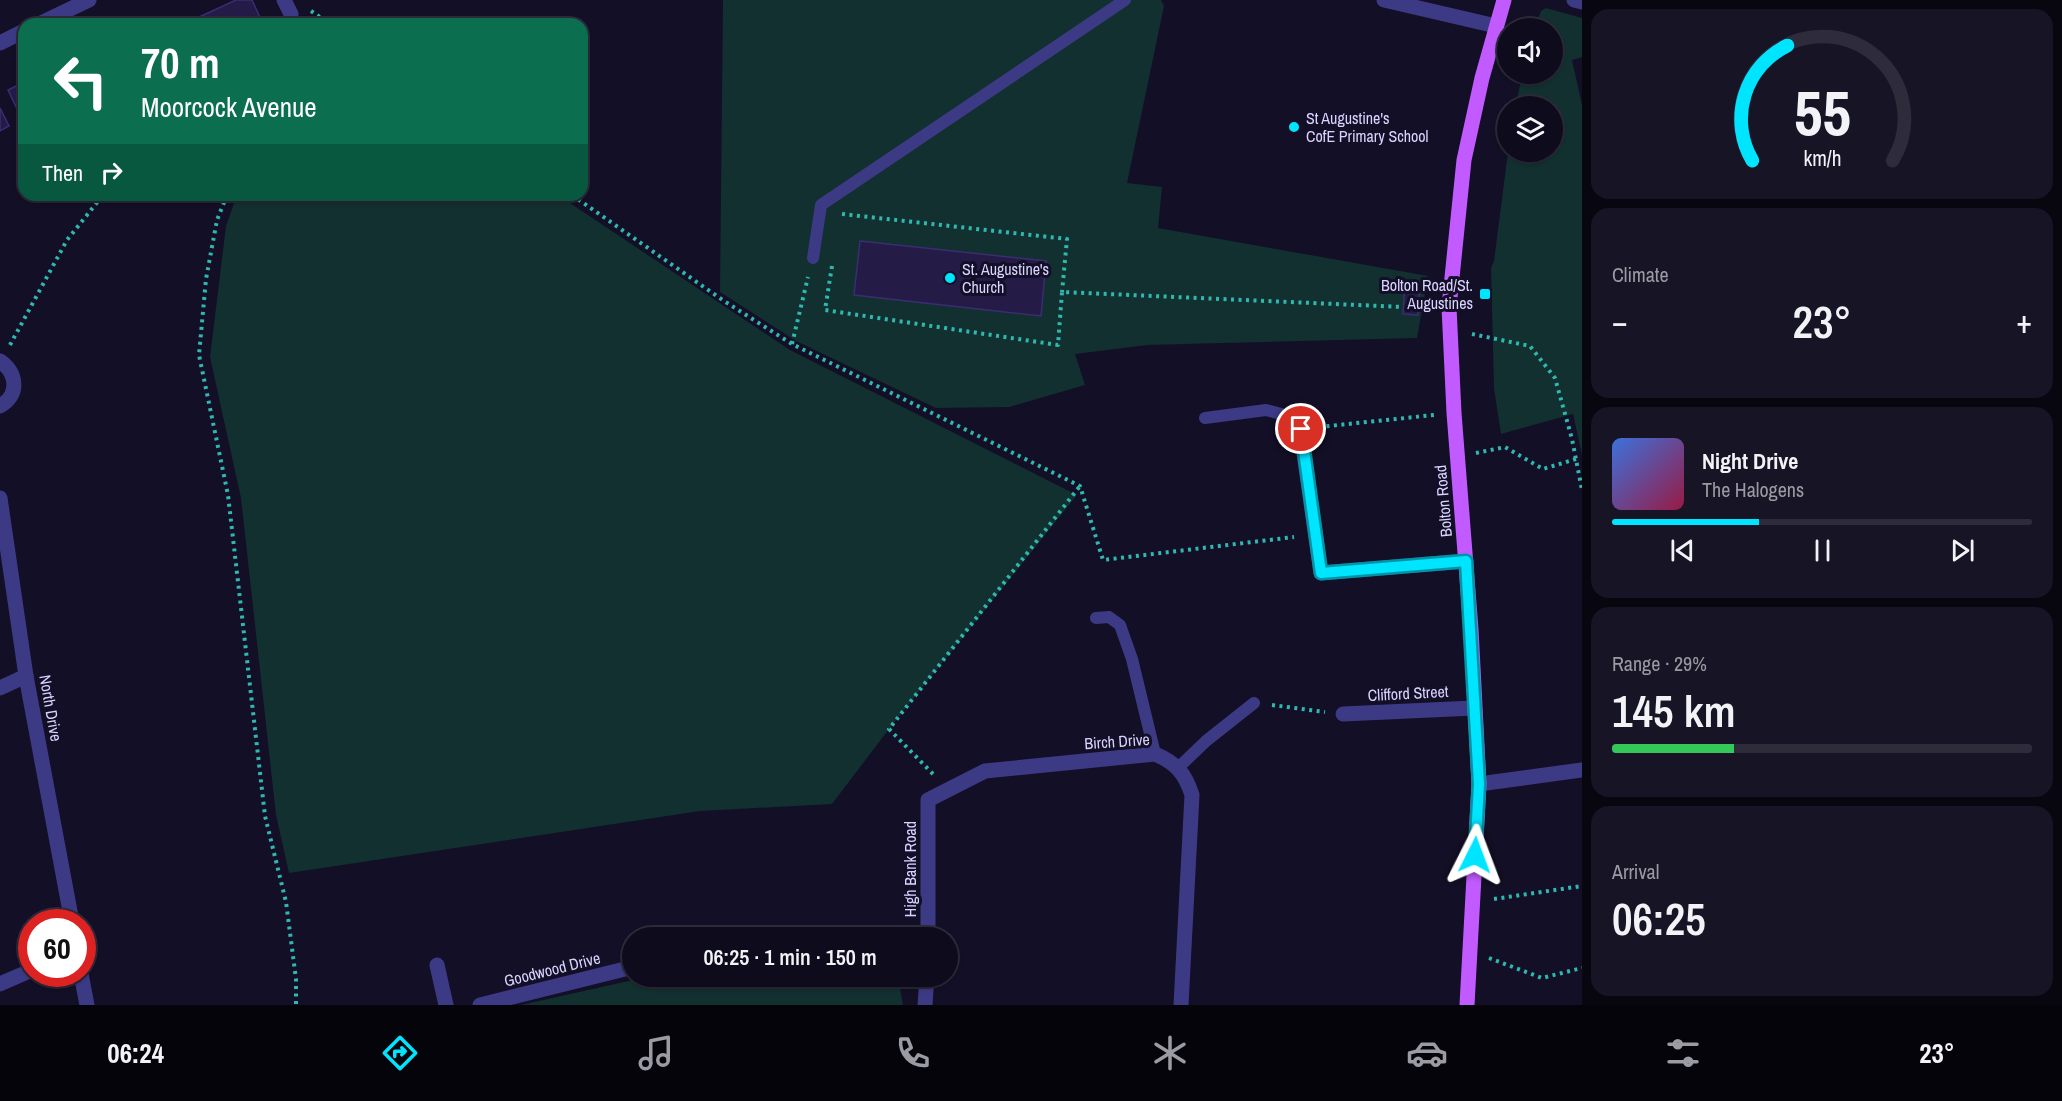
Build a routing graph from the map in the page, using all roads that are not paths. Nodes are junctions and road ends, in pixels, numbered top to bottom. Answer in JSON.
{"nodes":[{"id":1,"x":88,"y":0,"type":"edge"},
{"id":2,"x":284,"y":0,"type":"edge"},
{"id":3,"x":1125,"y":0,"type":"edge"},
{"id":4,"x":1383,"y":0,"type":"edge"},
{"id":5,"x":1504,"y":0,"type":"edge"},
{"id":6,"x":1574,"y":0,"type":"edge"},
{"id":7,"x":1582,"y":2,"type":"edge"},
{"id":8,"x":291,"y":14,"type":"dead end"},
{"id":9,"x":51,"y":18,"type":"edge"},
{"id":10,"x":1496,"y":26,"type":"junction"},
{"id":11,"x":18,"y":34,"type":"edge"},
{"id":12,"x":0,"y":43,"type":"edge"},
{"id":13,"x":813,"y":258,"type":"road end"},
{"id":14,"x":1,"y":362,"type":"edge"},
{"id":15,"x":0,"y":406,"type":"edge"},
{"id":16,"x":1205,"y":418,"type":"dead end"},
{"id":17,"x":1300,"y":424,"type":"joint"},
{"id":18,"x":0,"y":498,"type":"edge"},
{"id":19,"x":1466,"y":561,"type":"junction"},
{"id":20,"x":1096,"y":618,"type":"dead end"},
{"id":21,"x":26,"y":676,"type":"junction"},
{"id":22,"x":0,"y":688,"type":"edge"},
{"id":23,"x":1254,"y":703,"type":"road end"},
{"id":24,"x":1474,"y":708,"type":"junction"},
{"id":25,"x":1343,"y":714,"type":"road end"},
{"id":26,"x":1155,"y":754,"type":"junction"},
{"id":27,"x":1179,"y":767,"type":"junction"},
{"id":28,"x":1582,"y":770,"type":"edge"},
{"id":29,"x":1479,"y":784,"type":"junction"},
{"id":30,"x":928,"y":800,"type":"joint"},
{"id":31,"x":70,"y":909,"type":"edge"},
{"id":32,"x":928,"y":927,"type":"edge"},
{"id":33,"x":437,"y":965,"type":"dead end"},
{"id":34,"x":622,"y":970,"type":"edge"},
{"id":35,"x":18,"y":976,"type":"edge"},
{"id":36,"x":0,"y":984,"type":"edge"},
{"id":37,"x":84,"y":987,"type":"edge"},
{"id":38,"x":926,"y":987,"type":"edge"},
{"id":39,"x":87,"y":1005,"type":"edge"},
{"id":40,"x":446,"y":1005,"type":"edge"},
{"id":41,"x":480,"y":1005,"type":"edge"},
{"id":42,"x":925,"y":1005,"type":"edge"},
{"id":43,"x":1181,"y":1005,"type":"edge"},
{"id":44,"x":1467,"y":1005,"type":"edge"}],
"edges":[{"from":1,"to":9,"type":"street"},
{"from":2,"to":8,"type":"street"},
{"from":3,"to":13,"type":"lane"},
{"from":4,"to":10,"type":"street"},
{"from":5,"to":10,"type":"main road","name":"Bolton Road"},
{"from":6,"to":7,"type":"street"},
{"from":10,"to":19,"type":"main road","name":"Bolton Road"},
{"from":11,"to":12,"type":"street"},
{"from":14,"to":15,"type":"street"},
{"from":16,"to":17,"type":"lane"},
{"from":17,"to":19,"type":"street"},
{"from":18,"to":21,"type":"street","name":"North Drive"},
{"from":19,"to":24,"type":"main road","name":"Bolton Road"},
{"from":20,"to":26,"type":"lane"},
{"from":21,"to":22,"type":"street"},
{"from":21,"to":31,"type":"street","name":"North Drive"},
{"from":23,"to":27,"type":"lane"},
{"from":24,"to":25,"type":"street","name":"Clifford Street"},
{"from":24,"to":29,"type":"main road","name":"Bolton Road"},
{"from":26,"to":27,"type":"street","name":"Birch Drive"},
{"from":26,"to":30,"type":"street","name":"Birch Drive"},
{"from":27,"to":43,"type":"street"},
{"from":28,"to":29,"type":"street"},
{"from":29,"to":44,"type":"main road","name":"Bolton Road"},
{"from":30,"to":32,"type":"street","name":"High Bank Road"},
{"from":33,"to":40,"type":"street"},
{"from":34,"to":41,"type":"street","name":"Goodwood Drive"},
{"from":35,"to":36,"type":"street"},
{"from":37,"to":39,"type":"street"},
{"from":38,"to":42,"type":"street"}]}
